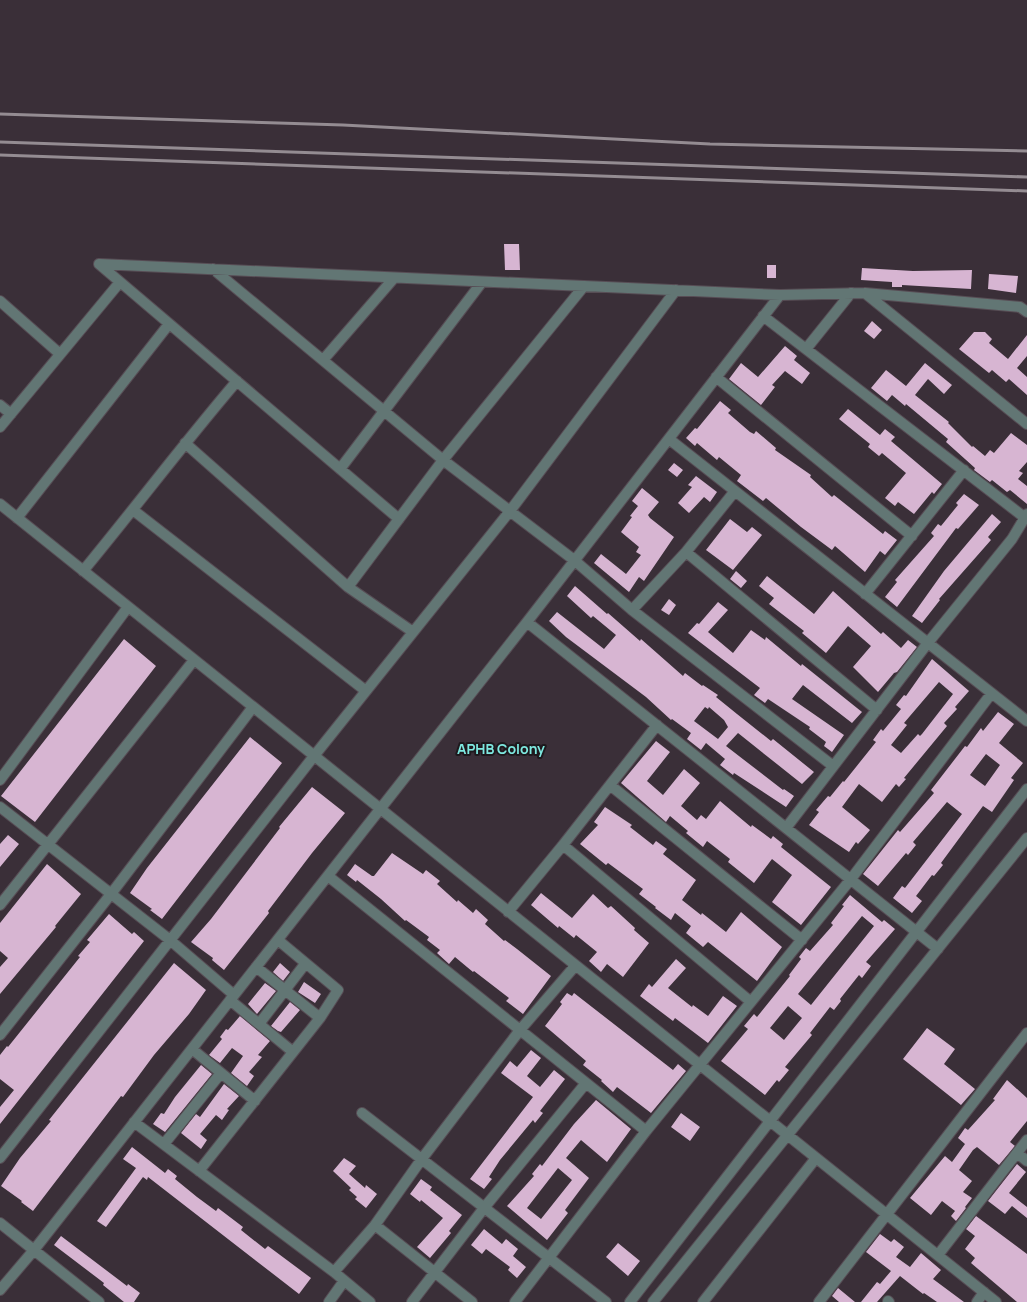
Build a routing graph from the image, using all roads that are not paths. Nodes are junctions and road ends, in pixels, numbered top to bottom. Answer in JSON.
{"nodes":[{"id":1,"x":213,"y":270,"type":"junction"},
{"id":2,"x":394,"y":278,"type":"junction"},
{"id":3,"x":120,"y":282,"type":"junction"},
{"id":4,"x":482,"y":282,"type":"junction"},
{"id":5,"x":584,"y":286,"type":"junction"},
{"id":6,"x":676,"y":290,"type":"junction"},
{"id":7,"x":865,"y":292,"type":"junction"},
{"id":8,"x":851,"y":293,"type":"junction"},
{"id":9,"x":780,"y":295,"type":"junction"},
{"id":10,"x":0,"y":301,"type":"edge"},
{"id":11,"x":1027,"y":312,"type":"edge"},
{"id":12,"x":763,"y":316,"type":"junction"},
{"id":13,"x":169,"y":324,"type":"junction"},
{"id":14,"x":806,"y":349,"type":"junction"},
{"id":15,"x":60,"y":354,"type":"junction"},
{"id":16,"x":323,"y":360,"type":"junction"},
{"id":17,"x":716,"y":378,"type":"junction"},
{"id":18,"x":237,"y":381,"type":"junction"},
{"id":19,"x":0,"y":405,"type":"edge"},
{"id":20,"x":385,"y":412,"type":"junction"},
{"id":21,"x":11,"y":414,"type":"junction"},
{"id":22,"x":1027,"y":424,"type":"edge"},
{"id":23,"x":0,"y":427,"type":"edge"},
{"id":24,"x":669,"y":438,"type":"junction"},
{"id":25,"x":185,"y":443,"type":"junction"},
{"id":26,"x":443,"y":460,"type":"junction"},
{"id":27,"x":340,"y":469,"type":"junction"},
{"id":28,"x":964,"y":470,"type":"junction"},
{"id":29,"x":735,"y":491,"type":"junction"},
{"id":30,"x":0,"y":504,"type":"edge"},
{"id":31,"x":133,"y":510,"type":"junction"},
{"id":32,"x":510,"y":511,"type":"junction"},
{"id":33,"x":1026,"y":516,"type":"edge"},
{"id":34,"x":17,"y":518,"type":"junction"},
{"id":35,"x":399,"y":519,"type":"junction"},
{"id":36,"x":912,"y":536,"type":"junction"},
{"id":37,"x":686,"y":552,"type":"junction"},
{"id":38,"x":574,"y":560,"type":"junction"},
{"id":39,"x":83,"y":571,"type":"junction"},
{"id":40,"x":348,"y":587,"type":"junction"},
{"id":41,"x":865,"y":594,"type":"junction"},
{"id":42,"x":128,"y":607,"type":"junction"},
{"id":43,"x":632,"y":610,"type":"junction"},
{"id":44,"x":527,"y":622,"type":"junction"},
{"id":45,"x":413,"y":632,"type":"junction"},
{"id":46,"x":927,"y":644,"type":"junction"},
{"id":47,"x":194,"y":660,"type":"junction"},
{"id":48,"x":366,"y":691,"type":"junction"},
{"id":49,"x":991,"y":694,"type":"junction"},
{"id":50,"x":252,"y":707,"type":"junction"},
{"id":51,"x":876,"y":710,"type":"junction"},
{"id":52,"x":1027,"y":721,"type":"edge"},
{"id":53,"x":656,"y":725,"type":"junction"},
{"id":54,"x":314,"y":756,"type":"junction"},
{"id":55,"x":833,"y":766,"type":"junction"},
{"id":56,"x":0,"y":780,"type":"edge"},
{"id":57,"x":610,"y":785,"type":"junction"},
{"id":58,"x":1027,"y":789,"type":"edge"},
{"id":59,"x":0,"y":807,"type":"edge"},
{"id":60,"x":380,"y":809,"type":"junction"},
{"id":61,"x":786,"y":828,"type":"junction"},
{"id":62,"x":1027,"y":838,"type":"edge"},
{"id":63,"x":48,"y":844,"type":"junction"},
{"id":64,"x":564,"y":845,"type":"junction"},
{"id":65,"x":328,"y":876,"type":"junction"},
{"id":66,"x":851,"y":879,"type":"junction"},
{"id":67,"x":111,"y":894,"type":"junction"},
{"id":68,"x":0,"y":905,"type":"edge"},
{"id":69,"x":508,"y":912,"type":"junction"},
{"id":70,"x":916,"y":931,"type":"junction"},
{"id":71,"x":170,"y":940,"type":"junction"},
{"id":72,"x":278,"y":940,"type":"junction"},
{"id":73,"x":802,"y":940,"type":"junction"},
{"id":74,"x":938,"y":949,"type":"junction"},
{"id":75,"x":305,"y":964,"type":"junction"},
{"id":76,"x":575,"y":966,"type":"junction"},
{"id":77,"x":256,"y":967,"type":"junction"},
{"id":78,"x":285,"y":990,"type":"junction"},
{"id":79,"x":232,"y":998,"type":"junction"},
{"id":80,"x":751,"y":1002,"type":"junction"},
{"id":81,"x":320,"y":1018,"type":"junction"},
{"id":82,"x":259,"y":1024,"type":"junction"},
{"id":83,"x":520,"y":1030,"type":"junction"},
{"id":84,"x":1027,"y":1033,"type":"edge"},
{"id":85,"x":0,"y":1035,"type":"edge"},
{"id":86,"x":192,"y":1049,"type":"junction"},
{"id":87,"x":293,"y":1052,"type":"junction"},
{"id":88,"x":700,"y":1065,"type":"junction"},
{"id":89,"x":221,"y":1073,"type":"junction"},
{"id":90,"x":586,"y":1083,"type":"junction"},
{"id":91,"x":255,"y":1101,"type":"junction"},
{"id":92,"x":362,"y":1113,"type":"dead end"},
{"id":93,"x":770,"y":1121,"type":"junction"},
{"id":94,"x":134,"y":1122,"type":"junction"},
{"id":95,"x":646,"y":1131,"type":"junction"},
{"id":96,"x":787,"y":1136,"type":"junction"},
{"id":97,"x":1027,"y":1140,"type":"edge"},
{"id":98,"x":164,"y":1144,"type":"junction"},
{"id":99,"x":1017,"y":1153,"type":"junction"},
{"id":100,"x":0,"y":1158,"type":"edge"},
{"id":101,"x":816,"y":1158,"type":"junction"},
{"id":102,"x":421,"y":1160,"type":"junction"},
{"id":103,"x":1027,"y":1161,"type":"edge"},
{"id":104,"x":199,"y":1171,"type":"junction"},
{"id":105,"x":484,"y":1208,"type":"junction"},
{"id":106,"x":887,"y":1215,"type":"junction"},
{"id":107,"x":0,"y":1222,"type":"edge"},
{"id":108,"x":375,"y":1225,"type":"junction"},
{"id":109,"x":34,"y":1250,"type":"junction"},
{"id":110,"x":938,"y":1255,"type":"junction"},
{"id":111,"x":549,"y":1258,"type":"junction"},
{"id":112,"x":334,"y":1272,"type":"junction"},
{"id":113,"x":435,"y":1272,"type":"junction"},
{"id":114,"x":344,"y":1280,"type":"junction"},
{"id":115,"x":0,"y":1290,"type":"edge"},
{"id":116,"x":984,"y":1292,"type":"junction"},
{"id":117,"x":99,"y":1302,"type":"edge"},
{"id":118,"x":329,"y":1302,"type":"edge"},
{"id":119,"x":370,"y":1302,"type":"edge"},
{"id":120,"x":412,"y":1302,"type":"edge"},
{"id":121,"x":472,"y":1302,"type":"edge"},
{"id":122,"x":515,"y":1302,"type":"edge"},
{"id":123,"x":606,"y":1302,"type":"edge"},
{"id":124,"x":630,"y":1302,"type":"edge"},
{"id":125,"x":654,"y":1302,"type":"edge"},
{"id":126,"x":703,"y":1302,"type":"edge"},
{"id":127,"x":819,"y":1302,"type":"edge"},
{"id":128,"x":977,"y":1302,"type":"edge"},
{"id":129,"x":996,"y":1302,"type":"edge"}],
"edges":[{"from":1,"to":2,"type":"street"},
{"from":1,"to":3,"type":"street"},
{"from":1,"to":16,"type":"street"},
{"from":2,"to":4,"type":"street"},
{"from":2,"to":16,"type":"street"},
{"from":3,"to":13,"type":"street"},
{"from":3,"to":15,"type":"street"},
{"from":4,"to":5,"type":"street"},
{"from":4,"to":20,"type":"street"},
{"from":5,"to":6,"type":"street"},
{"from":5,"to":26,"type":"street"},
{"from":6,"to":9,"type":"street"},
{"from":6,"to":32,"type":"street"},
{"from":7,"to":8,"type":"street"},
{"from":7,"to":11,"type":"street"},
{"from":7,"to":22,"type":"street"},
{"from":8,"to":9,"type":"street"},
{"from":8,"to":14,"type":"street"},
{"from":9,"to":12,"type":"street"},
{"from":10,"to":15,"type":"street"},
{"from":12,"to":14,"type":"street"},
{"from":12,"to":17,"type":"street"},
{"from":13,"to":18,"type":"street"},
{"from":13,"to":34,"type":"street"},
{"from":14,"to":28,"type":"street"},
{"from":15,"to":21,"type":"street"},
{"from":16,"to":20,"type":"street"},
{"from":17,"to":24,"type":"street"},
{"from":17,"to":36,"type":"street"},
{"from":18,"to":25,"type":"street"},
{"from":18,"to":27,"type":"street"},
{"from":19,"to":21,"type":"street"},
{"from":20,"to":26,"type":"street"},
{"from":20,"to":27,"type":"street"},
{"from":21,"to":23,"type":"street"},
{"from":24,"to":29,"type":"street"},
{"from":24,"to":38,"type":"street"},
{"from":25,"to":31,"type":"street"},
{"from":25,"to":40,"type":"street"},
{"from":26,"to":32,"type":"street"},
{"from":26,"to":35,"type":"street"},
{"from":27,"to":35,"type":"street"},
{"from":28,"to":33,"type":"street"},
{"from":28,"to":36,"type":"street"},
{"from":29,"to":37,"type":"street"},
{"from":29,"to":41,"type":"street"},
{"from":30,"to":34,"type":"street"},
{"from":31,"to":39,"type":"street"},
{"from":31,"to":48,"type":"street"},
{"from":32,"to":38,"type":"street"},
{"from":32,"to":45,"type":"street"},
{"from":33,"to":46,"type":"street"},
{"from":34,"to":39,"type":"street"},
{"from":35,"to":40,"type":"street"},
{"from":36,"to":41,"type":"street"},
{"from":37,"to":43,"type":"street"},
{"from":37,"to":51,"type":"street"},
{"from":38,"to":43,"type":"street"},
{"from":38,"to":44,"type":"street"},
{"from":39,"to":42,"type":"street"},
{"from":40,"to":45,"type":"street"},
{"from":41,"to":46,"type":"street"},
{"from":42,"to":47,"type":"street"},
{"from":42,"to":56,"type":"street"},
{"from":43,"to":55,"type":"street"},
{"from":44,"to":53,"type":"street"},
{"from":44,"to":60,"type":"street"},
{"from":45,"to":48,"type":"street"},
{"from":46,"to":49,"type":"street"},
{"from":46,"to":51,"type":"street"},
{"from":47,"to":50,"type":"street"},
{"from":47,"to":63,"type":"street"},
{"from":48,"to":54,"type":"street"},
{"from":49,"to":52,"type":"street"},
{"from":49,"to":66,"type":"street"},
{"from":50,"to":54,"type":"street"},
{"from":50,"to":67,"type":"street"},
{"from":51,"to":55,"type":"street"},
{"from":53,"to":57,"type":"street"},
{"from":53,"to":61,"type":"street"},
{"from":54,"to":60,"type":"street"},
{"from":54,"to":71,"type":"street"},
{"from":55,"to":61,"type":"street"},
{"from":57,"to":64,"type":"street"},
{"from":57,"to":73,"type":"street"},
{"from":58,"to":70,"type":"street"},
{"from":59,"to":63,"type":"street"},
{"from":60,"to":65,"type":"street"},
{"from":60,"to":69,"type":"street"},
{"from":61,"to":66,"type":"street"},
{"from":62,"to":74,"type":"street"},
{"from":63,"to":67,"type":"street"},
{"from":63,"to":68,"type":"street"},
{"from":64,"to":69,"type":"street"},
{"from":64,"to":80,"type":"street"},
{"from":65,"to":72,"type":"street"},
{"from":65,"to":83,"type":"street"},
{"from":66,"to":70,"type":"street"},
{"from":66,"to":73,"type":"street"},
{"from":67,"to":71,"type":"street"},
{"from":67,"to":85,"type":"street"},
{"from":69,"to":76,"type":"street"},
{"from":70,"to":74,"type":"street"},
{"from":70,"to":93,"type":"street"},
{"from":71,"to":79,"type":"street"},
{"from":71,"to":100,"type":"street"},
{"from":72,"to":75,"type":"street"},
{"from":72,"to":77,"type":"street"},
{"from":73,"to":80,"type":"street"},
{"from":74,"to":96,"type":"street"},
{"from":75,"to":78,"type":"street"},
{"from":75,"to":81,"type":"street"},
{"from":76,"to":83,"type":"street"},
{"from":76,"to":88,"type":"street"},
{"from":77,"to":78,"type":"street"},
{"from":77,"to":79,"type":"street"},
{"from":78,"to":81,"type":"street"},
{"from":78,"to":82,"type":"street"},
{"from":79,"to":82,"type":"street"},
{"from":79,"to":86,"type":"street"},
{"from":80,"to":88,"type":"street"},
{"from":81,"to":87,"type":"street"},
{"from":82,"to":87,"type":"street"},
{"from":83,"to":90,"type":"street"},
{"from":83,"to":102,"type":"street"},
{"from":84,"to":106,"type":"street"},
{"from":86,"to":89,"type":"street"},
{"from":86,"to":94,"type":"street"},
{"from":87,"to":91,"type":"street"},
{"from":88,"to":93,"type":"street"},
{"from":88,"to":95,"type":"street"},
{"from":89,"to":91,"type":"street"},
{"from":89,"to":98,"type":"street"},
{"from":90,"to":95,"type":"street"},
{"from":90,"to":105,"type":"street"},
{"from":91,"to":104,"type":"street"},
{"from":92,"to":102,"type":"street"},
{"from":93,"to":96,"type":"street"},
{"from":93,"to":124,"type":"street"},
{"from":94,"to":98,"type":"street"},
{"from":94,"to":109,"type":"street"},
{"from":95,"to":111,"type":"street"},
{"from":96,"to":101,"type":"street"},
{"from":96,"to":125,"type":"street"},
{"from":97,"to":99,"type":"street"},
{"from":98,"to":104,"type":"street"},
{"from":99,"to":103,"type":"street"},
{"from":99,"to":110,"type":"street"},
{"from":101,"to":106,"type":"street"},
{"from":101,"to":126,"type":"street"},
{"from":102,"to":105,"type":"street"},
{"from":102,"to":108,"type":"street"},
{"from":104,"to":112,"type":"street"},
{"from":105,"to":111,"type":"street"},
{"from":105,"to":113,"type":"street"},
{"from":106,"to":110,"type":"street"},
{"from":106,"to":127,"type":"street"},
{"from":107,"to":109,"type":"street"},
{"from":108,"to":112,"type":"street"},
{"from":108,"to":113,"type":"street"},
{"from":109,"to":115,"type":"street"},
{"from":109,"to":117,"type":"street"},
{"from":110,"to":116,"type":"street"},
{"from":111,"to":122,"type":"street"},
{"from":111,"to":123,"type":"street"},
{"from":112,"to":114,"type":"street"},
{"from":113,"to":120,"type":"street"},
{"from":113,"to":121,"type":"street"},
{"from":114,"to":118,"type":"street"},
{"from":114,"to":119,"type":"street"},
{"from":116,"to":128,"type":"street"},
{"from":116,"to":129,"type":"street"}]}
